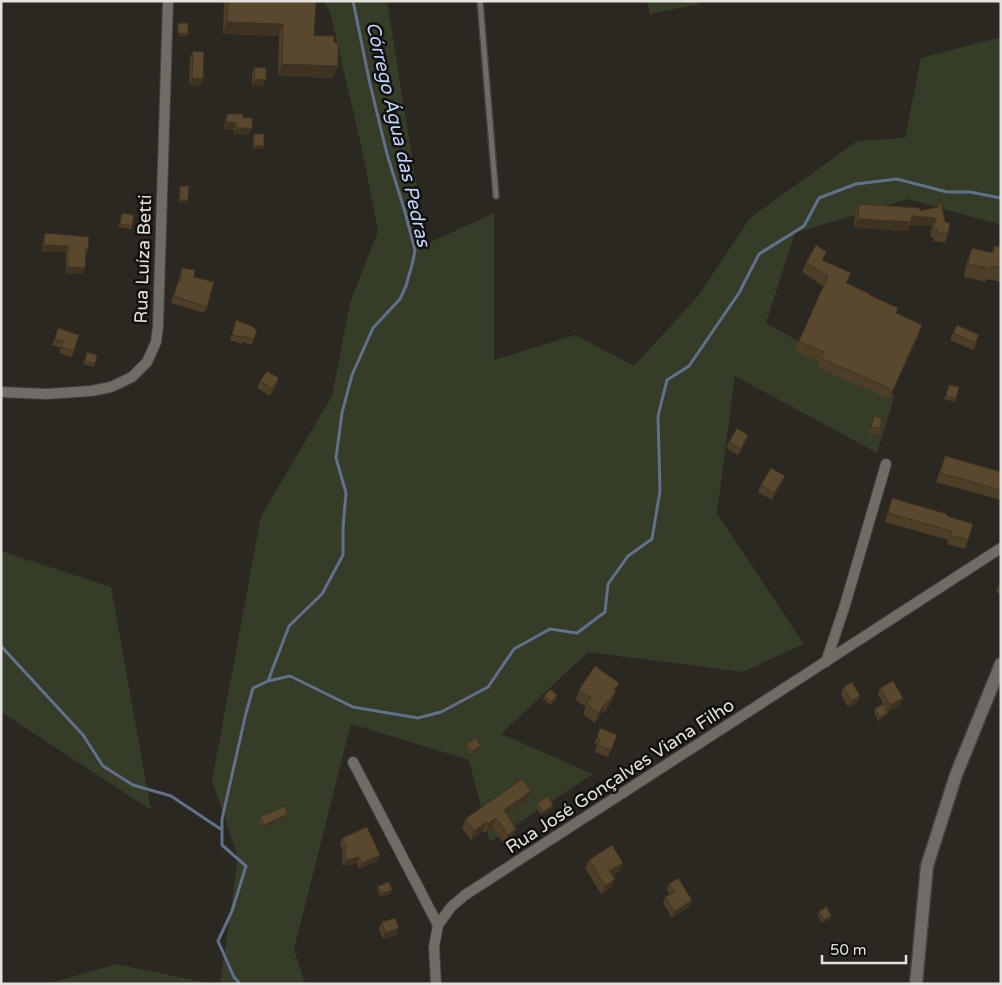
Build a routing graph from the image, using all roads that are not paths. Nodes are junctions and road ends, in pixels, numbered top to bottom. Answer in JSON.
{"nodes":[{"id":1,"x":168,"y":1,"type":"edge"},
{"id":2,"x":480,"y":1,"type":"edge"},
{"id":3,"x":496,"y":196,"type":"dead end"},
{"id":4,"x":1,"y":392,"type":"edge"},
{"id":5,"x":886,"y":464,"type":"dead end"},
{"id":6,"x":1001,"y":548,"type":"edge"},
{"id":7,"x":826,"y":662,"type":"junction"},
{"id":8,"x":1001,"y":664,"type":"edge"},
{"id":9,"x":353,"y":762,"type":"dead end"},
{"id":10,"x":438,"y":924,"type":"junction"},
{"id":11,"x":436,"y":984,"type":"edge"},
{"id":12,"x":916,"y":984,"type":"edge"}],
"edges":[{"from":1,"to":4,"type":"street","name":"Rua Luíza Betti"},
{"from":2,"to":3,"type":"lane"},
{"from":5,"to":7,"type":"street"},
{"from":6,"to":7,"type":"street","name":"Rua José Gonçalves Viana Filho"},
{"from":7,"to":10,"type":"street","name":"Rua José Gonçalves Viana Filho"},
{"from":8,"to":12,"type":"street"},
{"from":9,"to":10,"type":"street"},
{"from":10,"to":11,"type":"street"}]}
